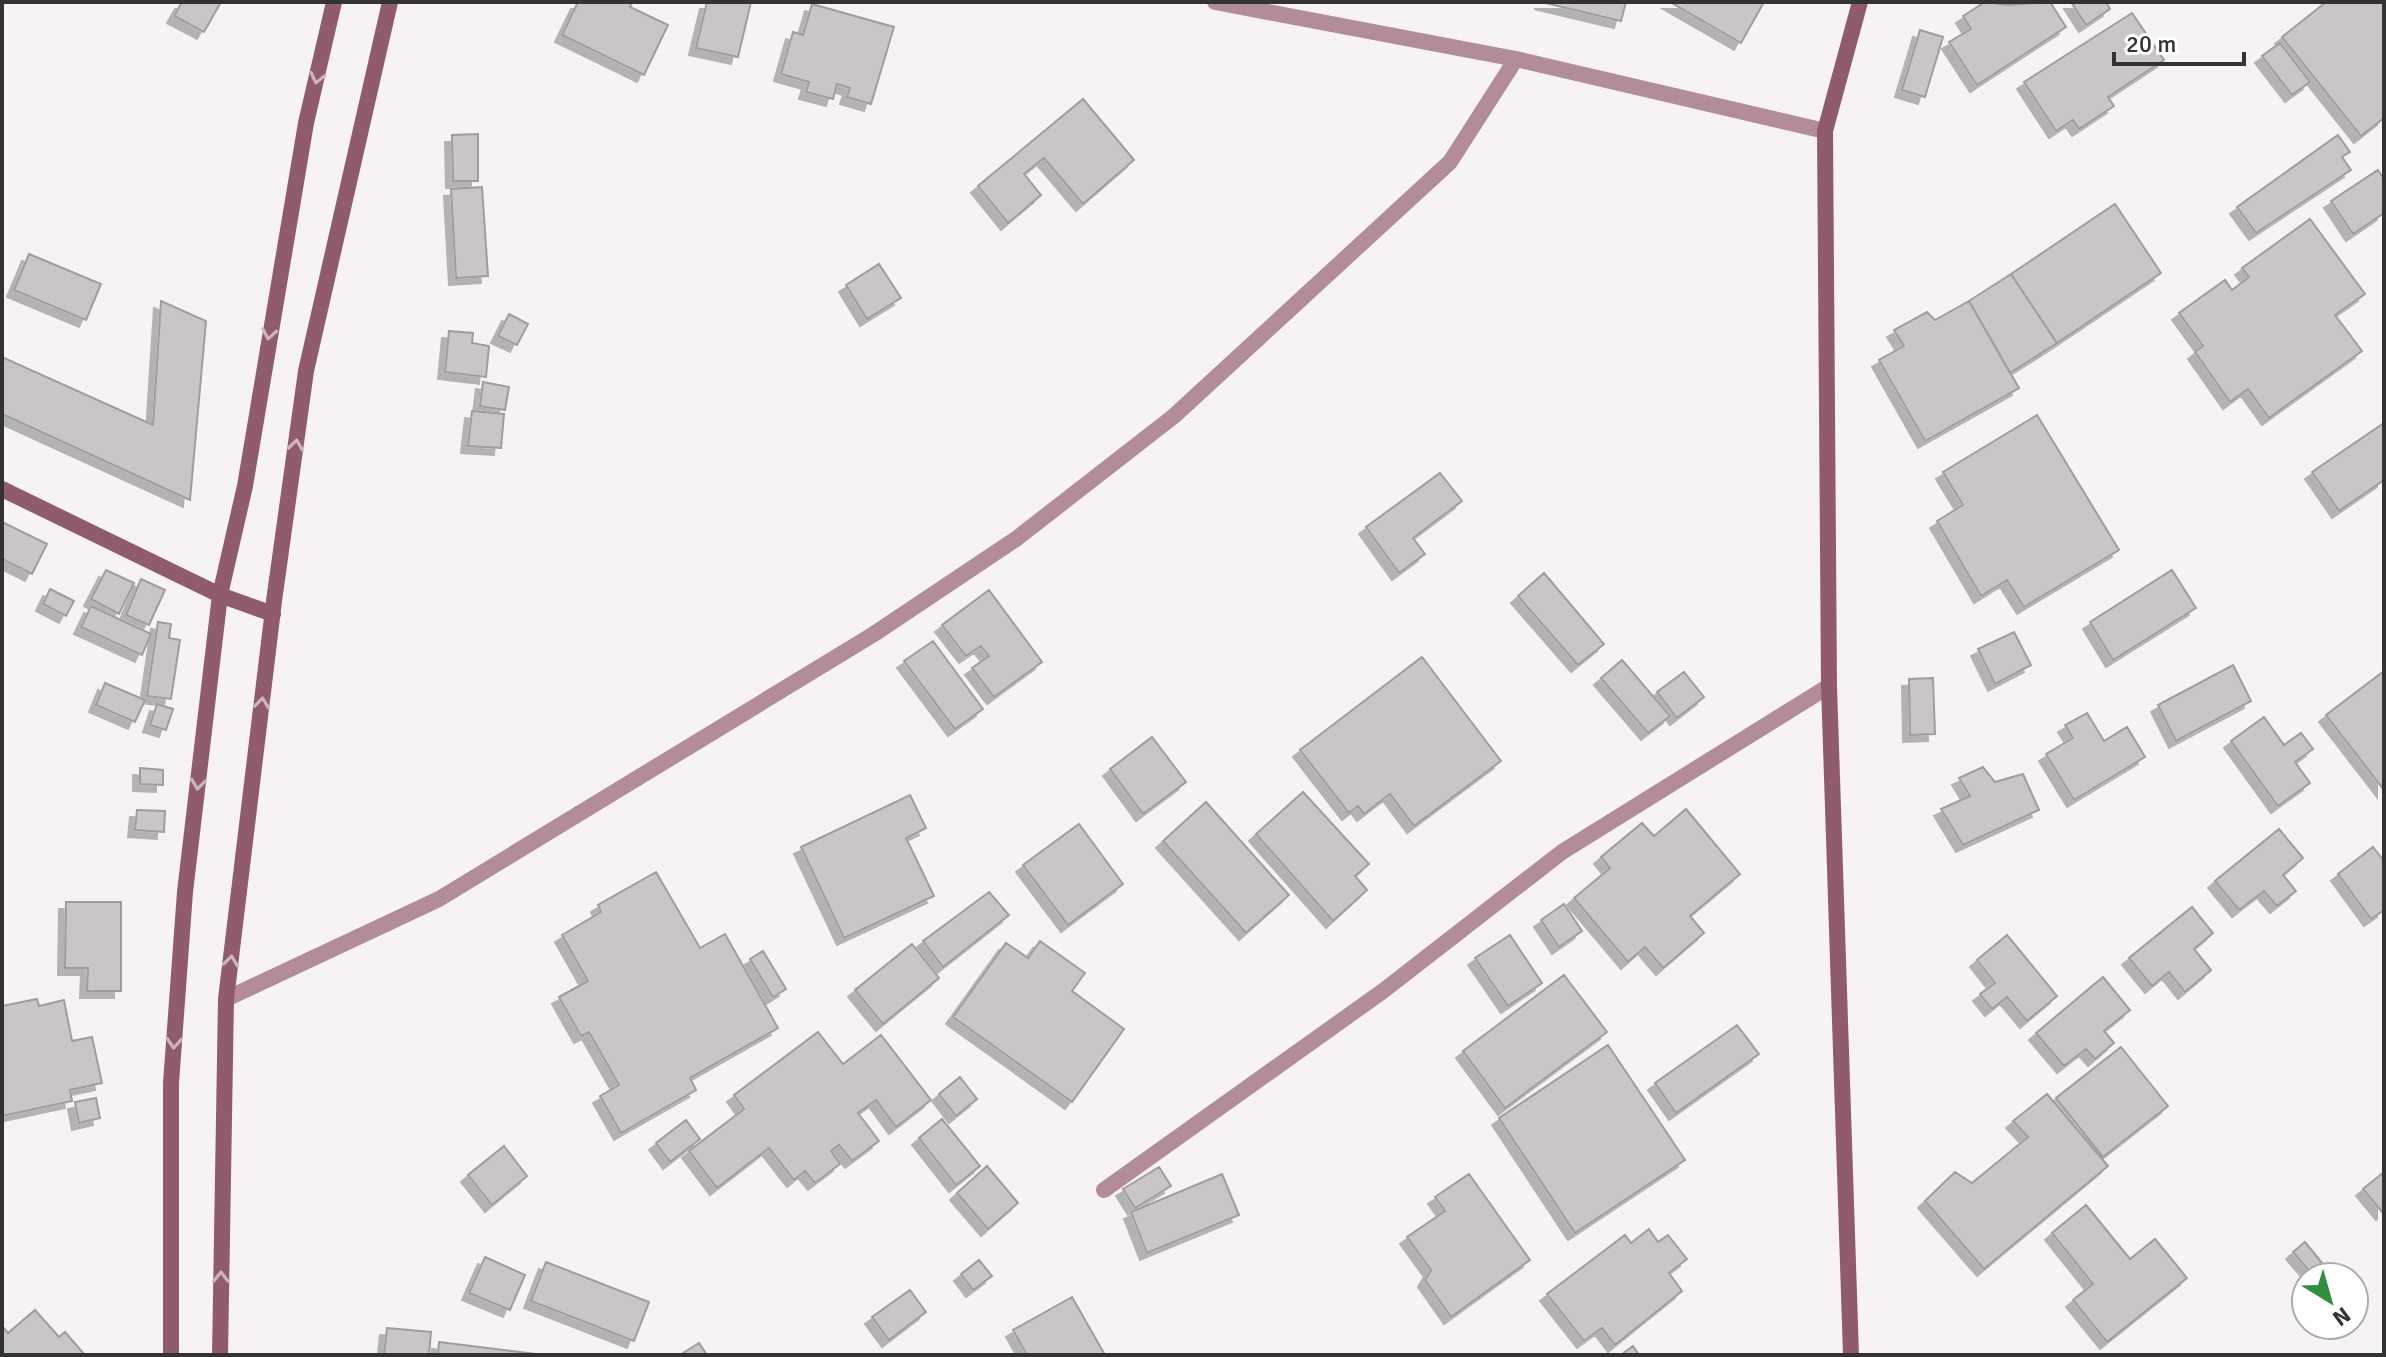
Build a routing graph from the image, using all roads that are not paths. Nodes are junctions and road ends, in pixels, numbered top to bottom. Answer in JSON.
{"nodes":[{"id":1,"x":334,"y":2,"type":"edge"},
{"id":2,"x":390,"y":2,"type":"edge"},
{"id":3,"x":1860,"y":2,"type":"edge"},
{"id":4,"x":1222,"y":3,"type":"edge"},
{"id":5,"x":1516,"y":59,"type":"junction"},
{"id":6,"x":1825,"y":131,"type":"junction"},
{"id":7,"x":2,"y":489,"type":"edge"},
{"id":8,"x":220,"y":595,"type":"junction"},
{"id":9,"x":273,"y":614,"type":"junction"},
{"id":10,"x":1829,"y":686,"type":"junction"},
{"id":11,"x":226,"y":999,"type":"junction"},
{"id":12,"x":1104,"y":1190,"type":"dead end"},
{"id":13,"x":171,"y":1355,"type":"edge"},
{"id":14,"x":220,"y":1355,"type":"edge"},
{"id":15,"x":1851,"y":1355,"type":"edge"}],
"edges":[{"from":1,"to":8,"type":"main road","one_way":true},
{"from":9,"to":2,"type":"main road","one_way":true},
{"from":3,"to":6,"type":"main road"},
{"from":4,"to":5,"type":"street"},
{"from":5,"to":6,"type":"street"},
{"from":5,"to":11,"type":"street"},
{"from":6,"to":10,"type":"main road"},
{"from":7,"to":8,"type":"main road"},
{"from":8,"to":9,"type":"main road"},
{"from":8,"to":13,"type":"main road","one_way":true},
{"from":11,"to":9,"type":"main road","one_way":true},
{"from":10,"to":12,"type":"street"},
{"from":10,"to":15,"type":"main road"},
{"from":14,"to":11,"type":"main road","one_way":true}]}
